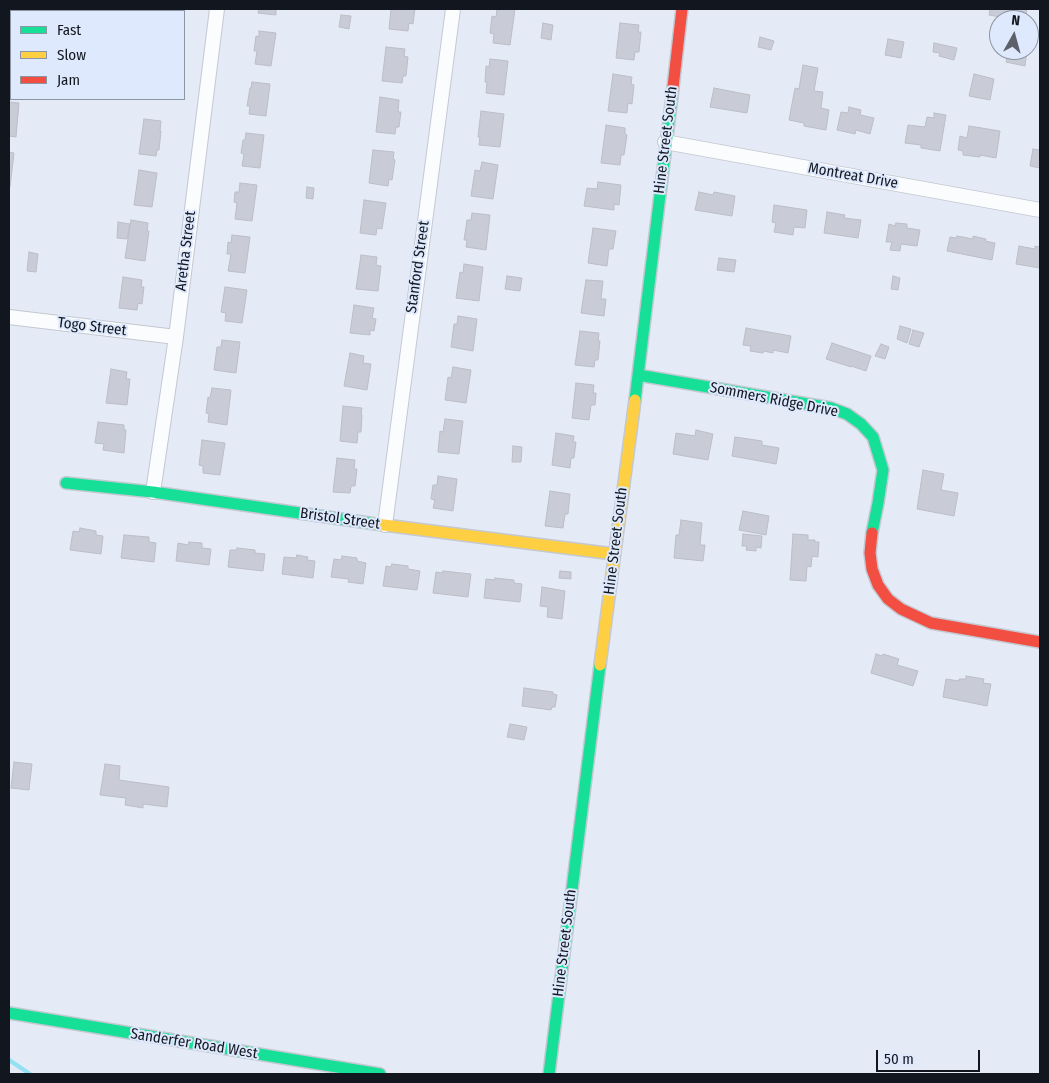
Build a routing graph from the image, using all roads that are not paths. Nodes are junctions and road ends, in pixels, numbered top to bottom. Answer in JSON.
{"nodes":[{"id":1,"x":217,"y":9,"type":"edge"},
{"id":2,"x":452,"y":9,"type":"edge"},
{"id":3,"x":682,"y":9,"type":"edge"},
{"id":4,"x":665,"y":142,"type":"junction"},
{"id":5,"x":1040,"y":210,"type":"edge"},
{"id":6,"x":9,"y":317,"type":"edge"},
{"id":7,"x":176,"y":338,"type":"junction"},
{"id":8,"x":638,"y":375,"type":"junction"},
{"id":9,"x":66,"y":483,"type":"dead end"},
{"id":10,"x":153,"y":492,"type":"junction"},
{"id":11,"x":386,"y":525,"type":"junction"},
{"id":12,"x":614,"y":554,"type":"junction"},
{"id":13,"x":1040,"y":642,"type":"edge"},
{"id":14,"x":9,"y":1013,"type":"edge"},
{"id":15,"x":380,"y":1074,"type":"edge"},
{"id":16,"x":549,"y":1074,"type":"edge"}],
"edges":[{"from":1,"to":7,"type":"street","name":"Aretha Street"},
{"from":2,"to":11,"type":"street","name":"Stanford Street"},
{"from":3,"to":4,"type":"street","name":"Hine Street South"},
{"from":4,"to":5,"type":"street","name":"Montreat Drive"},
{"from":4,"to":8,"type":"street","name":"Hine Street South"},
{"from":6,"to":7,"type":"street","name":"Togo Street"},
{"from":7,"to":10,"type":"street","name":"Aretha Street"},
{"from":8,"to":12,"type":"street","name":"Hine Street South"},
{"from":8,"to":13,"type":"street","name":"Sommers Ridge Drive"},
{"from":9,"to":10,"type":"street","name":"Bristol Street"},
{"from":10,"to":11,"type":"street","name":"Bristol Street"},
{"from":11,"to":12,"type":"street","name":"Bristol Street"},
{"from":12,"to":16,"type":"street","name":"Hine Street South"},
{"from":14,"to":15,"type":"street","name":"Sanderfer Road West"}]}
